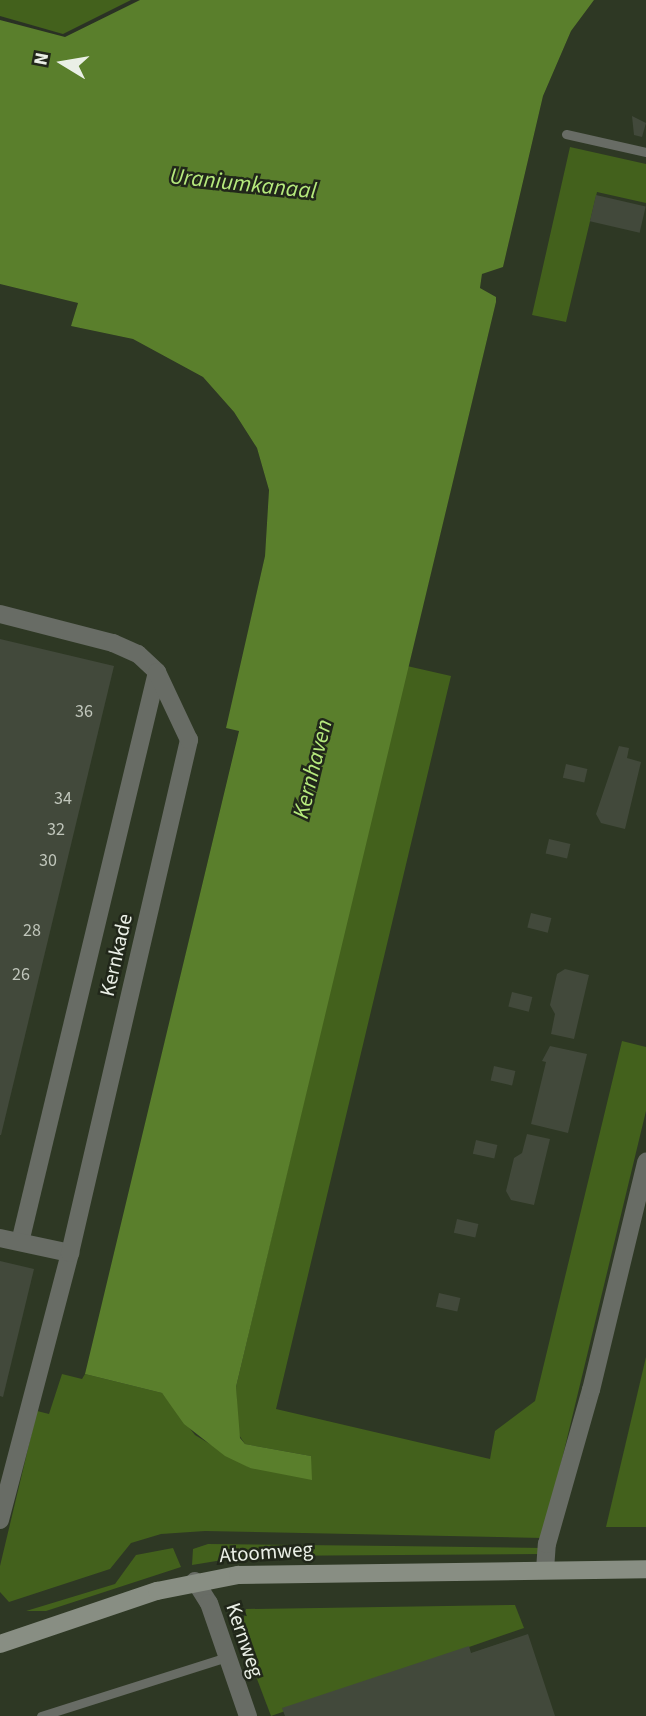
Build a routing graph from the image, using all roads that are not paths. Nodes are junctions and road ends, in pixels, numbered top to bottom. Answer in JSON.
{"nodes":[{"id":1,"x":566,"y":134,"type":"dead end"},
{"id":2,"x":646,"y":152,"type":"edge"},
{"id":3,"x":0,"y":614,"type":"edge"},
{"id":4,"x":157,"y":672,"type":"junction"},
{"id":5,"x":646,"y":1162,"type":"edge"},
{"id":6,"x":0,"y":1238,"type":"edge"},
{"id":7,"x":20,"y":1242,"type":"junction"},
{"id":8,"x":70,"y":1253,"type":"junction"},
{"id":9,"x":4,"y":1486,"type":"edge"},
{"id":10,"x":0,"y":1520,"type":"edge"},
{"id":11,"x":646,"y":1569,"type":"edge"},
{"id":12,"x":545,"y":1570,"type":"junction"},
{"id":13,"x":195,"y":1581,"type":"junction"},
{"id":14,"x":0,"y":1644,"type":"edge"},
{"id":15,"x":227,"y":1657,"type":"junction"},
{"id":16,"x":41,"y":1716,"type":"edge"},
{"id":17,"x":248,"y":1716,"type":"edge"}],
"edges":[{"from":1,"to":2,"type":"lane"},
{"from":3,"to":4,"type":"street","name":"Kernkade"},
{"from":4,"to":7,"type":"street","name":"Kernkade"},
{"from":4,"to":8,"type":"street","name":"Kernkade"},
{"from":5,"to":12,"type":"street"},
{"from":6,"to":7,"type":"street"},
{"from":7,"to":8,"type":"street"},
{"from":8,"to":9,"type":"street","name":"Kernkade"},
{"from":9,"to":10,"type":"street","name":"Kernkade"},
{"from":11,"to":12,"type":"street","name":"Atoomweg"},
{"from":12,"to":13,"type":"street","name":"Atoomweg"},
{"from":13,"to":14,"type":"street","name":"Atoomweg"},
{"from":13,"to":15,"type":"street","name":"Kernweg"},
{"from":15,"to":16,"type":"lane"},
{"from":15,"to":17,"type":"street","name":"Kernweg"}]}
